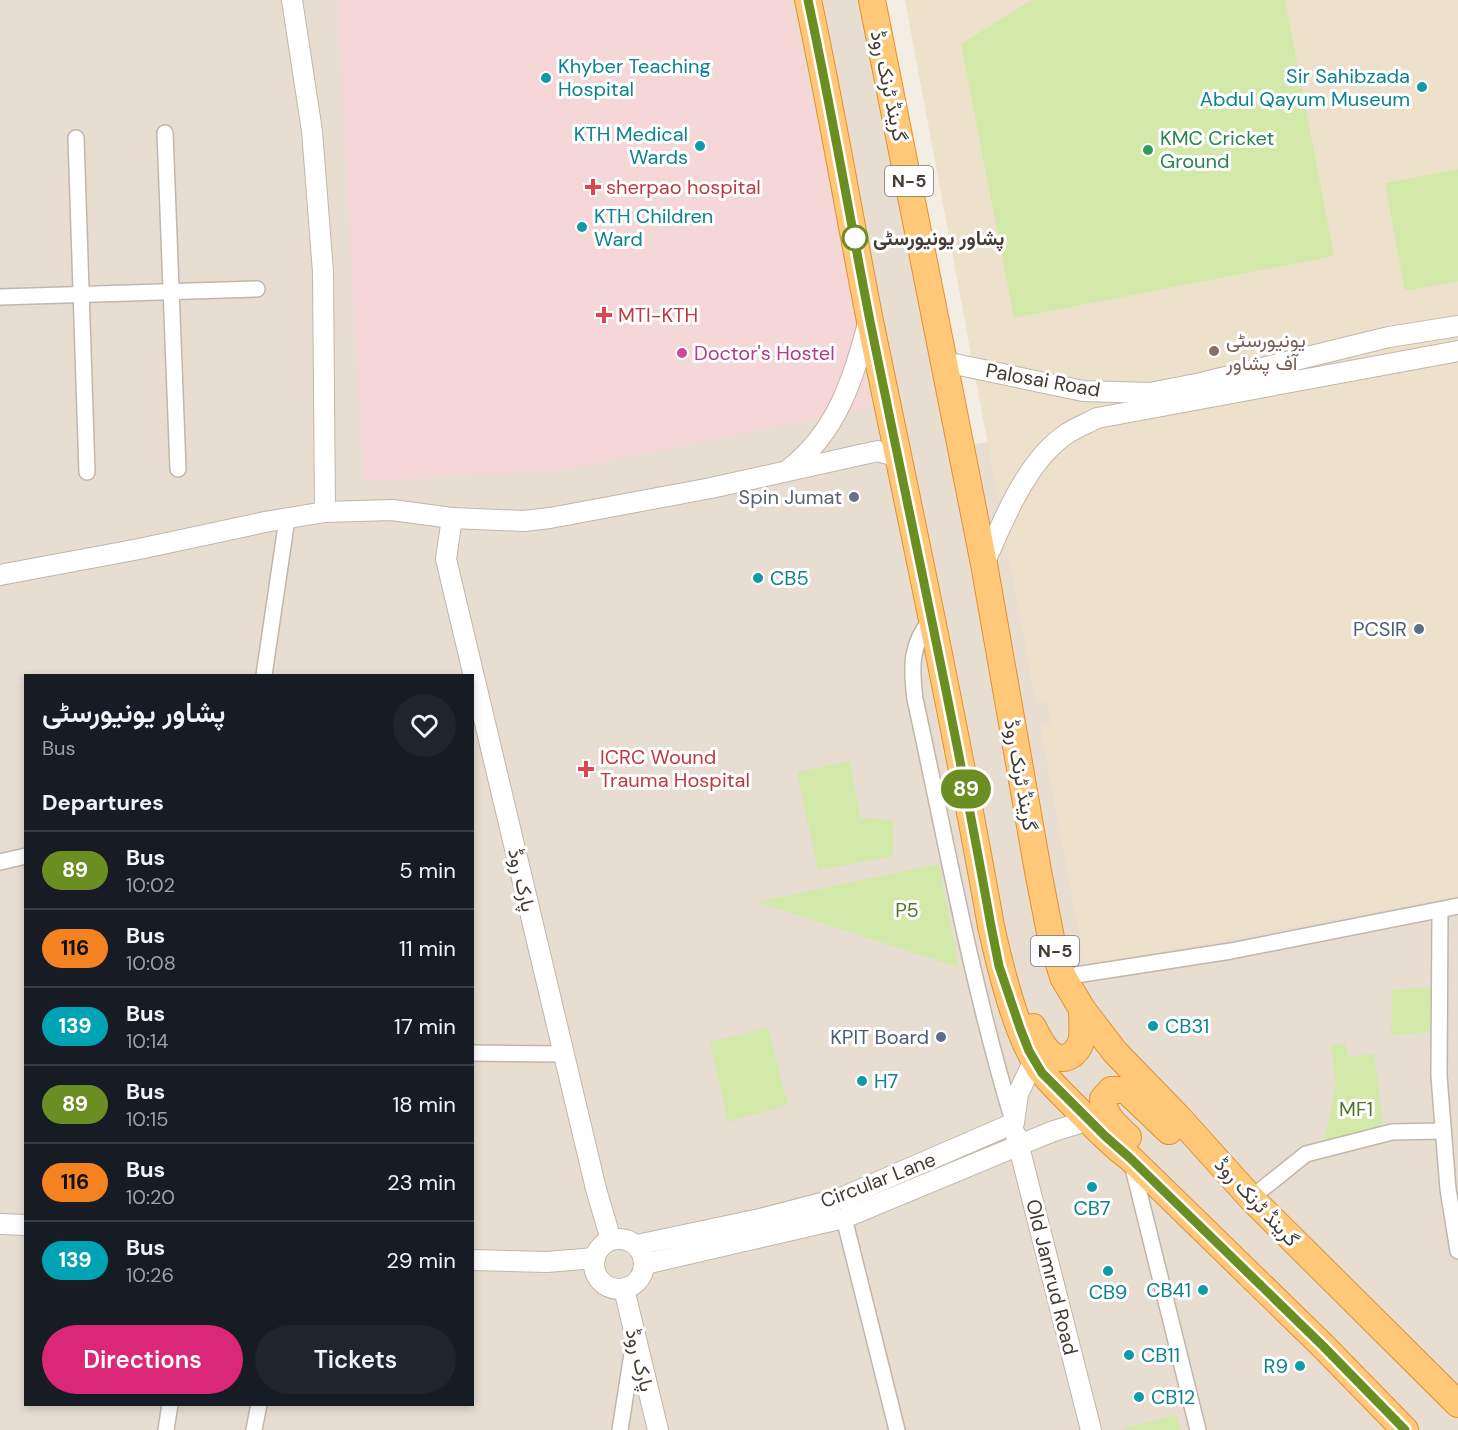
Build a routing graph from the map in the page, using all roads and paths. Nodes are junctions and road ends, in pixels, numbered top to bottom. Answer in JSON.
{"nodes":[{"id":1,"x":292,"y":0,"type":"edge"},
{"id":2,"x":808,"y":0,"type":"edge"},
{"id":3,"x":872,"y":0,"type":"edge"},
{"id":4,"x":165,"y":133,"type":"dead end"},
{"id":5,"x":76,"y":138,"type":"dead end"},
{"id":6,"x":257,"y":289,"type":"dead end"},
{"id":7,"x":171,"y":291,"type":"junction"},
{"id":8,"x":81,"y":294,"type":"junction"},
{"id":9,"x":0,"y":297,"type":"edge"},
{"id":10,"x":870,"y":318,"type":"junction"},
{"id":11,"x":1458,"y":326,"type":"edge"},
{"id":12,"x":1458,"y":351,"type":"edge"},
{"id":13,"x":945,"y":362,"type":"junction"},
{"id":14,"x":1203,"y":391,"type":"junction"},
{"id":15,"x":899,"y":462,"type":"junction"},
{"id":16,"x":178,"y":469,"type":"dead end"},
{"id":17,"x":87,"y":472,"type":"dead end"},
{"id":18,"x":786,"y":472,"type":"junction"},
{"id":19,"x":325,"y":512,"type":"junction"},
{"id":20,"x":452,"y":518,"type":"junction"},
{"id":21,"x":287,"y":519,"type":"junction"},
{"id":22,"x":984,"y":564,"type":"junction"},
{"id":23,"x":0,"y":574,"type":"edge"},
{"id":24,"x":932,"y":618,"type":"junction"},
{"id":25,"x":264,"y":674,"type":"edge"},
{"id":26,"x":473,"y":674,"type":"edge"},
{"id":27,"x":474,"y":677,"type":"edge"},
{"id":28,"x":24,"y":856,"type":"edge"},
{"id":29,"x":0,"y":862,"type":"edge"},
{"id":30,"x":1458,"y":906,"type":"edge"},
{"id":31,"x":1440,"y":910,"type":"junction"},
{"id":32,"x":1063,"y":977,"type":"junction"},
{"id":33,"x":1082,"y":1009,"type":"junction"},
{"id":34,"x":474,"y":1053,"type":"edge"},
{"id":35,"x":563,"y":1054,"type":"junction"},
{"id":36,"x":1033,"y":1072,"type":"junction"},
{"id":37,"x":1077,"y":1122,"type":"junction"},
{"id":38,"x":1014,"y":1123,"type":"junction"},
{"id":39,"x":1443,"y":1131,"type":"junction"},
{"id":40,"x":1019,"y":1146,"type":"junction"},
{"id":41,"x":1130,"y":1158,"type":"junction"},
{"id":42,"x":1246,"y":1192,"type":"junction"},
{"id":43,"x":844,"y":1218,"type":"junction"},
{"id":44,"x":0,"y":1224,"type":"edge"},
{"id":45,"x":24,"y":1224,"type":"edge"},
{"id":46,"x":611,"y":1240,"type":"junction"},
{"id":47,"x":637,"y":1245,"type":"junction"},
{"id":48,"x":1458,"y":1251,"type":"edge"},
{"id":49,"x":595,"y":1258,"type":"junction"},
{"id":50,"x":474,"y":1260,"type":"edge"},
{"id":51,"x":645,"y":1264,"type":"junction"},
{"id":52,"x":624,"y":1289,"type":"junction"},
{"id":53,"x":635,"y":1338,"type":"junction"},
{"id":54,"x":1323,"y":1346,"type":"junction"},
{"id":55,"x":1458,"y":1404,"type":"edge"},
{"id":56,"x":170,"y":1406,"type":"edge"},
{"id":57,"x":259,"y":1406,"type":"edge"},
{"id":58,"x":166,"y":1430,"type":"edge"},
{"id":59,"x":254,"y":1430,"type":"edge"},
{"id":60,"x":620,"y":1430,"type":"edge"},
{"id":61,"x":658,"y":1430,"type":"edge"},
{"id":62,"x":897,"y":1430,"type":"edge"},
{"id":63,"x":1091,"y":1430,"type":"edge"},
{"id":64,"x":1198,"y":1430,"type":"edge"},
{"id":65,"x":1405,"y":1430,"type":"edge"}],
"edges":[{"from":1,"to":19,"type":"street"},
{"from":2,"to":10,"type":"highway"},
{"from":3,"to":13,"type":"highway","name":"گرینڈ ٹرنک روڈ","number":"N-5"},
{"from":4,"to":7,"type":"street"},
{"from":5,"to":8,"type":"street"},
{"from":6,"to":7,"type":"street"},
{"from":7,"to":8,"type":"street"},
{"from":7,"to":16,"type":"street"},
{"from":8,"to":9,"type":"street"},
{"from":8,"to":17,"type":"street"},
{"from":10,"to":15,"type":"highway"},
{"from":10,"to":18,"type":"street"},
{"from":11,"to":14,"type":"street","name":"Palosai Road"},
{"from":12,"to":14,"type":"street"},
{"from":13,"to":14,"type":"street","name":"Palosai Road"},
{"from":13,"to":22,"type":"highway","name":"گرینڈ ٹرنک روڈ","number":"N-5"},
{"from":14,"to":22,"type":"street"},
{"from":15,"to":18,"type":"street"},
{"from":15,"to":24,"type":"highway"},
{"from":18,"to":20,"type":"street"},
{"from":19,"to":20,"type":"street"},
{"from":19,"to":21,"type":"street"},
{"from":20,"to":26,"type":"street","name":"پارک روڈ"},
{"from":21,"to":23,"type":"street"},
{"from":21,"to":25,"type":"street"},
{"from":22,"to":32,"type":"highway","name":"گرینڈ ٹرنک روڈ","number":"N-5"},
{"from":24,"to":36,"type":"highway"},
{"from":24,"to":38,"type":"street"},
{"from":27,"to":35,"type":"street","name":"پارک روڈ"},
{"from":28,"to":29,"type":"street"},
{"from":30,"to":31,"type":"street"},
{"from":31,"to":32,"type":"street"},
{"from":31,"to":39,"type":"street"},
{"from":32,"to":33,"type":"highway","name":"گرینڈ ٹرنک روڈ","number":"N-5"},
{"from":33,"to":36,"type":"highway"},
{"from":33,"to":42,"type":"highway","name":"گرینڈ ٹرنک روڈ","number":"N-5"},
{"from":34,"to":35,"type":"street"},
{"from":35,"to":46,"type":"street","name":"پارک روڈ"},
{"from":36,"to":37,"type":"highway"},
{"from":36,"to":38,"type":"street"},
{"from":37,"to":40,"type":"street"},
{"from":37,"to":41,"type":"highway"},
{"from":37,"to":42,"type":"highway"},
{"from":37,"to":54,"type":"highway"},
{"from":38,"to":40,"type":"street","name":"Old Jamrud Road"},
{"from":38,"to":47,"type":"street","name":"Circular Lane"},
{"from":39,"to":42,"type":"street"},
{"from":39,"to":48,"type":"street"},
{"from":40,"to":43,"type":"street"},
{"from":40,"to":63,"type":"street","name":"Old Jamrud Road"},
{"from":41,"to":54,"type":"highway"},
{"from":41,"to":64,"type":"street"},
{"from":42,"to":55,"type":"highway","name":"گرینڈ ٹرنک روڈ","number":"N-5"},
{"from":43,"to":51,"type":"street"},
{"from":43,"to":62,"type":"street"},
{"from":44,"to":45,"type":"street"},
{"from":46,"to":47,"type":"street"},
{"from":46,"to":49,"type":"street"},
{"from":47,"to":51,"type":"street"},
{"from":49,"to":50,"type":"street"},
{"from":49,"to":52,"type":"street"},
{"from":51,"to":52,"type":"street"},
{"from":52,"to":53,"type":"street","name":"پارک روڈ"},
{"from":53,"to":60,"type":"street"},
{"from":53,"to":61,"type":"street","name":"پارک روڈ"},
{"from":54,"to":65,"type":"highway"},
{"from":56,"to":58,"type":"street"},
{"from":57,"to":59,"type":"street"}]}
